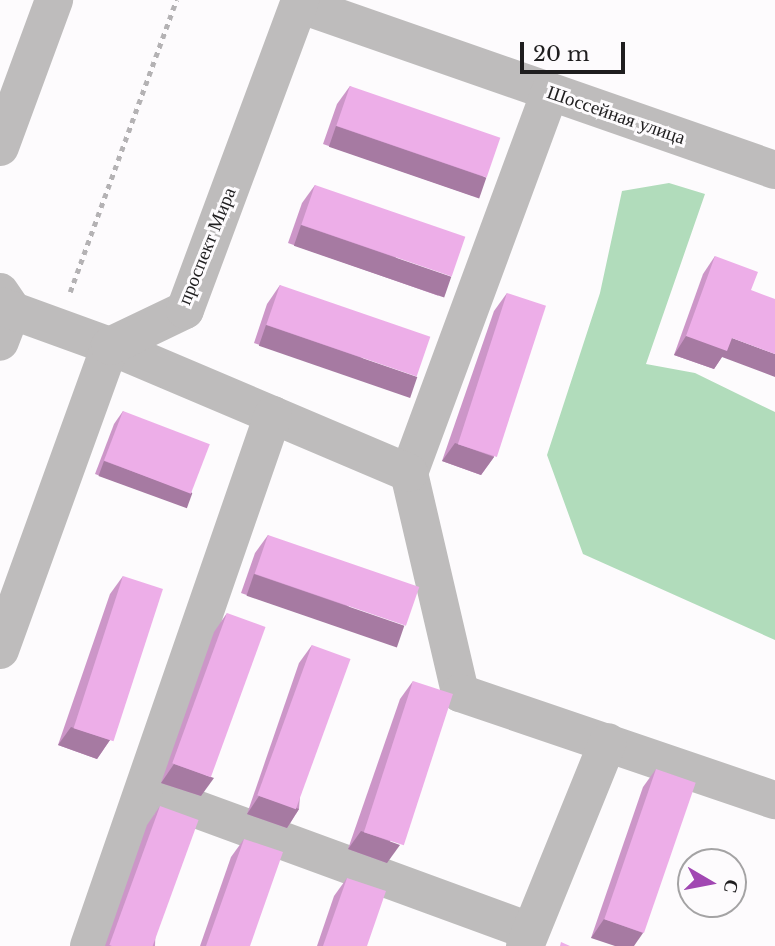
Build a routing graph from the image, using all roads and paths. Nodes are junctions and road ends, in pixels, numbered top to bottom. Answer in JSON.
{"nodes":[{"id":1,"x":176,"y":0,"type":"edge"},
{"id":2,"x":51,"y":1,"type":"edge"},
{"id":3,"x":299,"y":2,"type":"edge"},
{"id":4,"x":550,"y":92,"type":"junction"},
{"id":5,"x":0,"y":147,"type":"edge"},
{"id":6,"x":775,"y":170,"type":"edge"},
{"id":7,"x":3,"y":313,"type":"edge"},
{"id":8,"x":58,"y":327,"type":"junction"},
{"id":9,"x":110,"y":345,"type":"junction"},
{"id":10,"x":273,"y":415,"type":"junction"},
{"id":11,"x":409,"y":473,"type":"junction"},
{"id":12,"x":0,"y":650,"type":"edge"},
{"id":13,"x":608,"y":741,"type":"junction"},
{"id":14,"x":144,"y":790,"type":"junction"},
{"id":15,"x":775,"y":800,"type":"edge"},
{"id":16,"x":527,"y":939,"type":"edge"},
{"id":17,"x":89,"y":946,"type":"edge"}],
"edges":[{"from":1,"to":8,"type":"path"},
{"from":2,"to":5,"type":"street"},
{"from":3,"to":4,"type":"street","name":"Шоссейная улица"},
{"from":3,"to":9,"type":"street","name":"проспект Мира"},
{"from":4,"to":6,"type":"street","name":"Шоссейная улица"},
{"from":4,"to":11,"type":"street"},
{"from":7,"to":8,"type":"street"},
{"from":8,"to":9,"type":"street"},
{"from":9,"to":10,"type":"street"},
{"from":9,"to":12,"type":"street"},
{"from":10,"to":11,"type":"street"},
{"from":10,"to":14,"type":"street"},
{"from":11,"to":13,"type":"street"},
{"from":13,"to":15,"type":"street"},
{"from":13,"to":16,"type":"street"},
{"from":14,"to":16,"type":"street"},
{"from":14,"to":17,"type":"street"}]}
